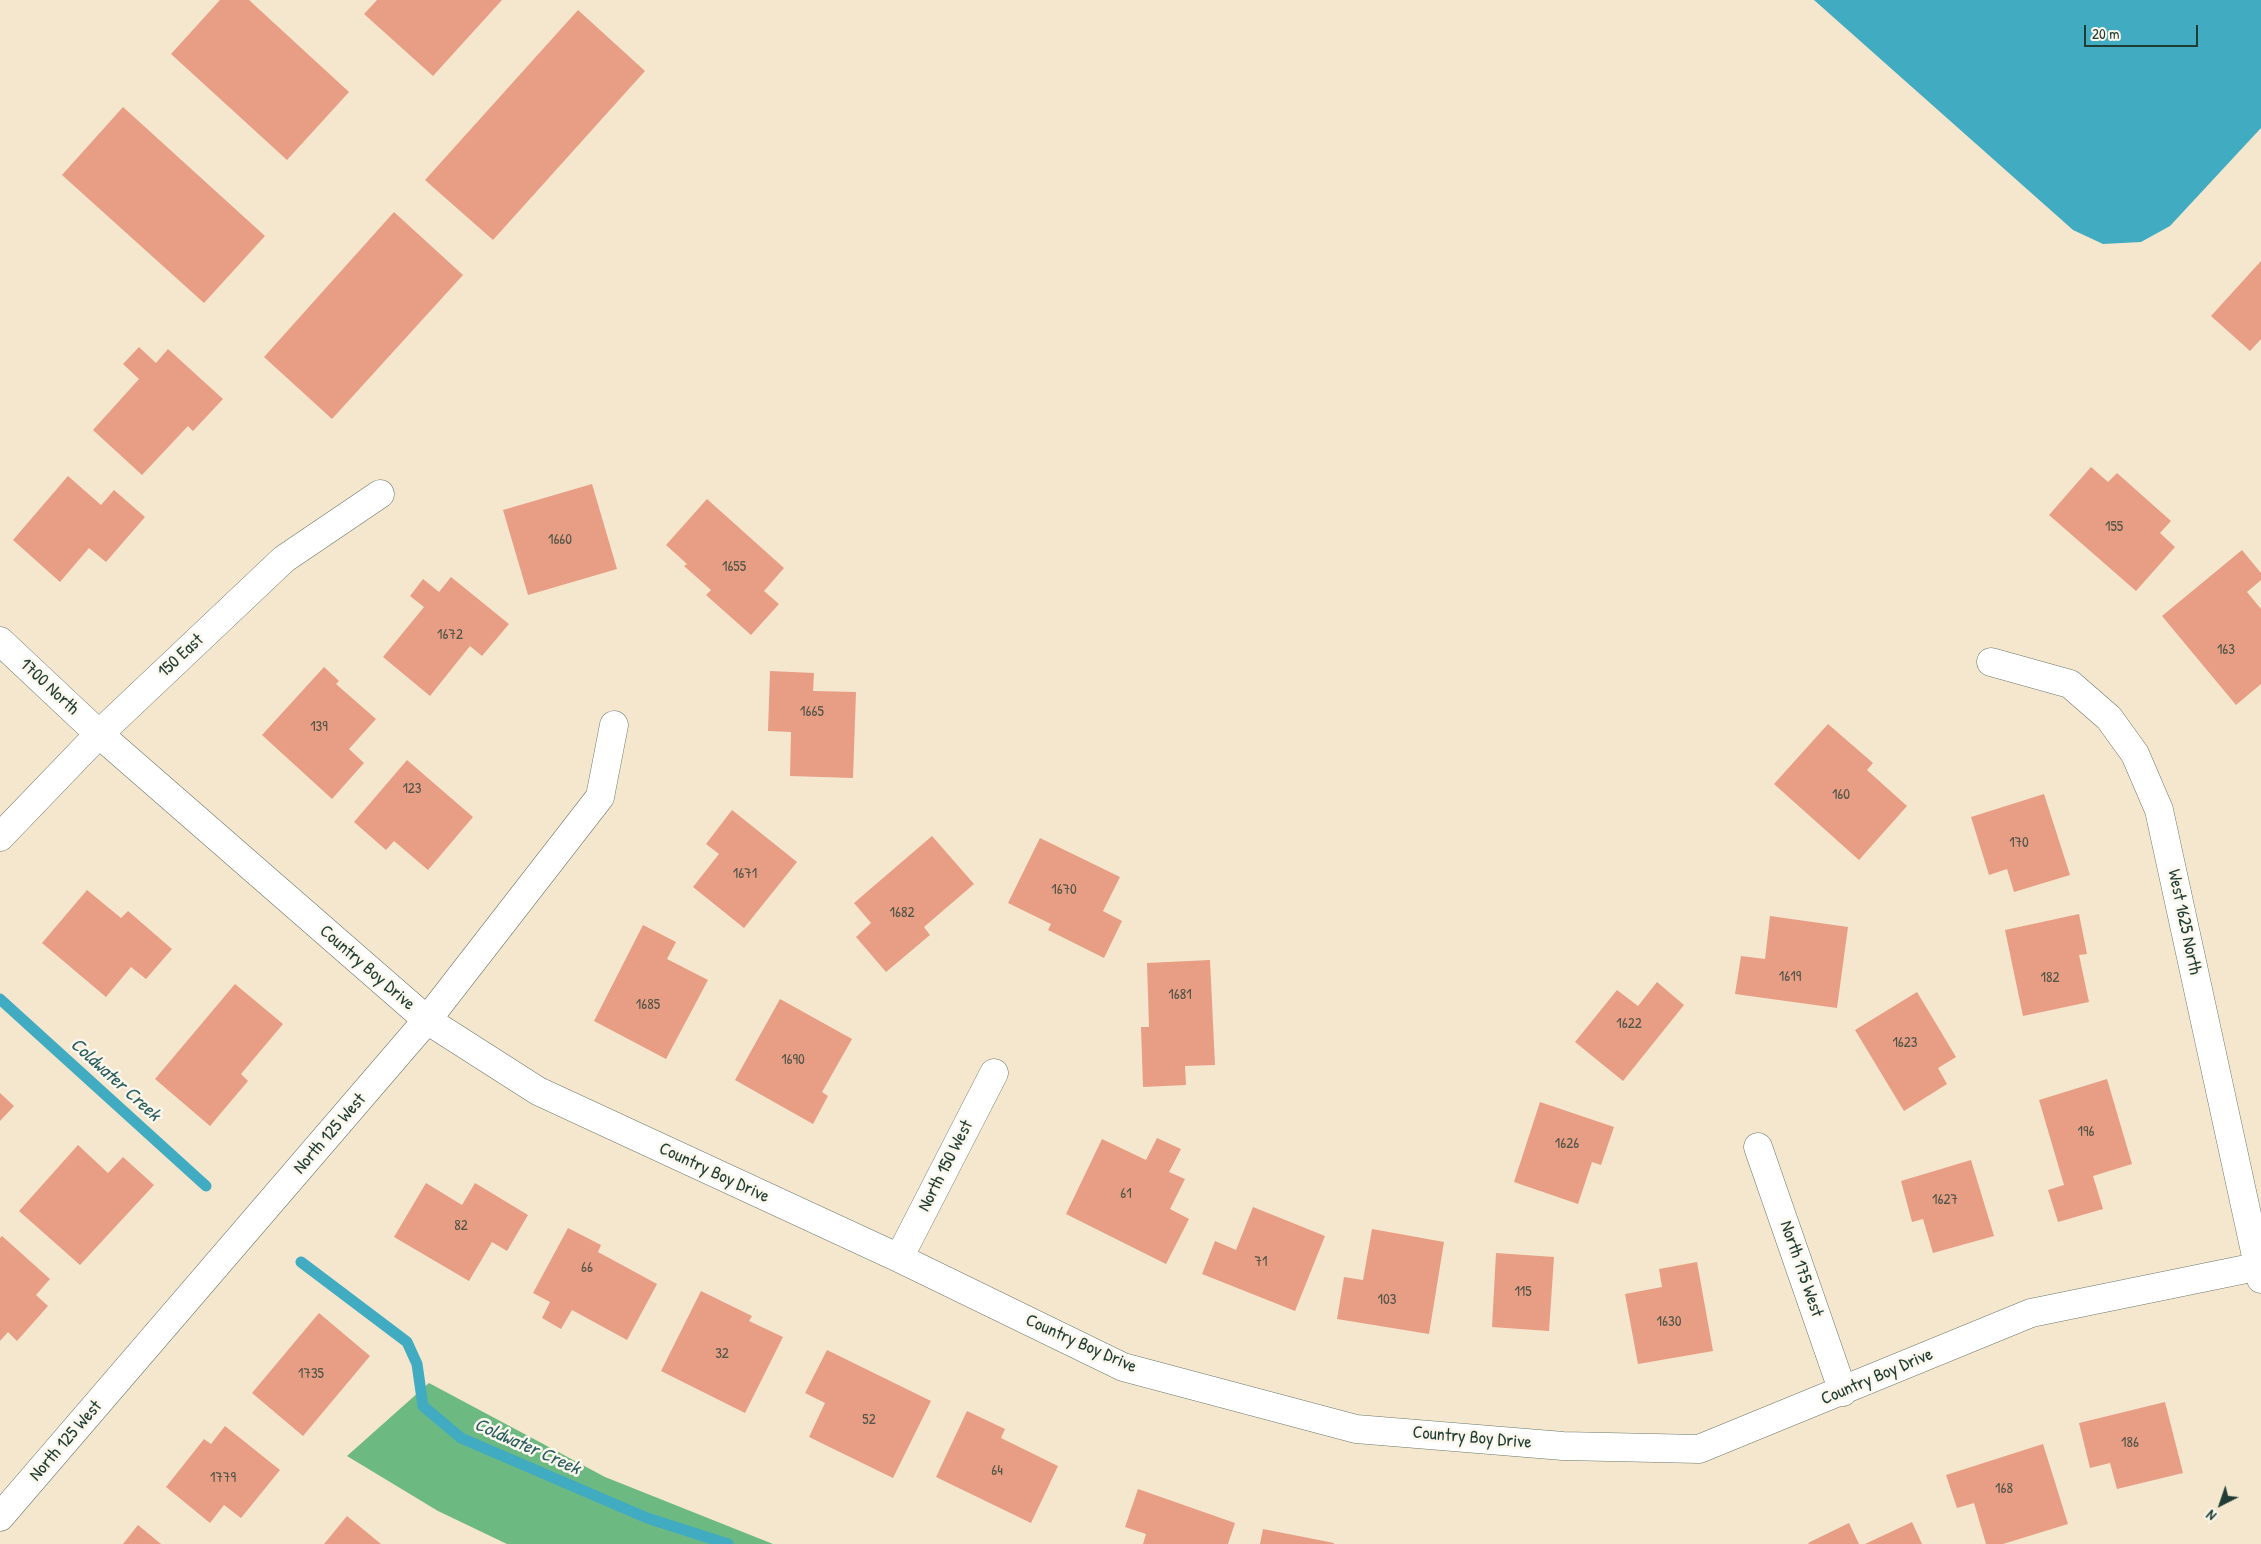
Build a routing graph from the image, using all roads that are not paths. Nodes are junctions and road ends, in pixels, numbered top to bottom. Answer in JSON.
{"nodes":[{"id":1,"x":380,"y":494,"type":"dead end"},
{"id":2,"x":0,"y":641,"type":"edge"},
{"id":3,"x":1991,"y":662,"type":"dead end"},
{"id":4,"x":614,"y":725,"type":"dead end"},
{"id":5,"x":99,"y":734,"type":"junction"},
{"id":6,"x":0,"y":837,"type":"edge"},
{"id":7,"x":427,"y":1020,"type":"junction"},
{"id":8,"x":994,"y":1073,"type":"dead end"},
{"id":9,"x":1758,"y":1147,"type":"dead end"},
{"id":10,"x":899,"y":1258,"type":"junction"},
{"id":11,"x":2260,"y":1271,"type":"edge"},
{"id":12,"x":1843,"y":1392,"type":"junction"},
{"id":13,"x":0,"y":1517,"type":"edge"}],
"edges":[{"from":1,"to":5,"type":"street","name":"150 East"},
{"from":2,"to":5,"type":"street","name":"1700 North"},
{"from":3,"to":11,"type":"street","name":"West 1625 North"},
{"from":4,"to":7,"type":"street","name":"North 125 West"},
{"from":5,"to":6,"type":"street","name":"150 East"},
{"from":5,"to":7,"type":"street","name":"Country Boy Drive"},
{"from":7,"to":10,"type":"street","name":"Country Boy Drive"},
{"from":7,"to":13,"type":"street","name":"North 125 West"},
{"from":8,"to":10,"type":"street","name":"North 150 West"},
{"from":9,"to":12,"type":"street","name":"North 175 West"},
{"from":10,"to":12,"type":"street","name":"Country Boy Drive"},
{"from":11,"to":12,"type":"street","name":"Country Boy Drive"}]}
